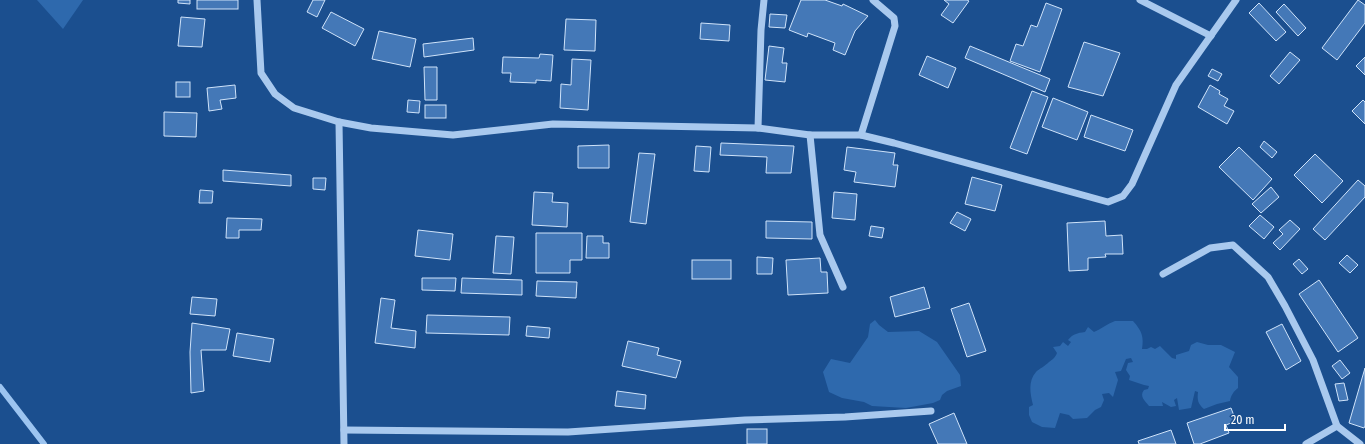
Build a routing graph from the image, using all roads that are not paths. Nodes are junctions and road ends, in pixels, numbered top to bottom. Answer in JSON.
{"nodes":[{"id":1,"x":257,"y":0,"type":"edge"},
{"id":2,"x":764,"y":0,"type":"edge"},
{"id":3,"x":873,"y":0,"type":"edge"},
{"id":4,"x":1140,"y":0,"type":"edge"},
{"id":5,"x":1236,"y":0,"type":"edge"},
{"id":6,"x":1211,"y":36,"type":"junction"},
{"id":7,"x":340,"y":122,"type":"junction"},
{"id":8,"x":758,"y":128,"type":"junction"},
{"id":9,"x":810,"y":135,"type":"junction"},
{"id":10,"x":861,"y":136,"type":"junction"},
{"id":11,"x":1163,"y":274,"type":"dead end"},
{"id":12,"x":843,"y":287,"type":"dead end"},
{"id":13,"x":931,"y":411,"type":"dead end"},
{"id":14,"x":1337,"y":426,"type":"junction"},
{"id":15,"x":344,"y":430,"type":"junction"},
{"id":16,"x":344,"y":444,"type":"edge"},
{"id":17,"x":1306,"y":444,"type":"edge"},
{"id":18,"x":1360,"y":444,"type":"edge"}],
"edges":[{"from":1,"to":7,"type":"street"},
{"from":2,"to":8,"type":"street"},
{"from":3,"to":10,"type":"street"},
{"from":4,"to":6,"type":"street"},
{"from":5,"to":6,"type":"street"},
{"from":6,"to":10,"type":"street"},
{"from":7,"to":8,"type":"street"},
{"from":7,"to":15,"type":"street"},
{"from":8,"to":9,"type":"street"},
{"from":9,"to":10,"type":"street"},
{"from":9,"to":12,"type":"street"},
{"from":11,"to":14,"type":"street"},
{"from":13,"to":15,"type":"street"},
{"from":14,"to":17,"type":"street"},
{"from":14,"to":18,"type":"street"},
{"from":15,"to":16,"type":"street"}]}
